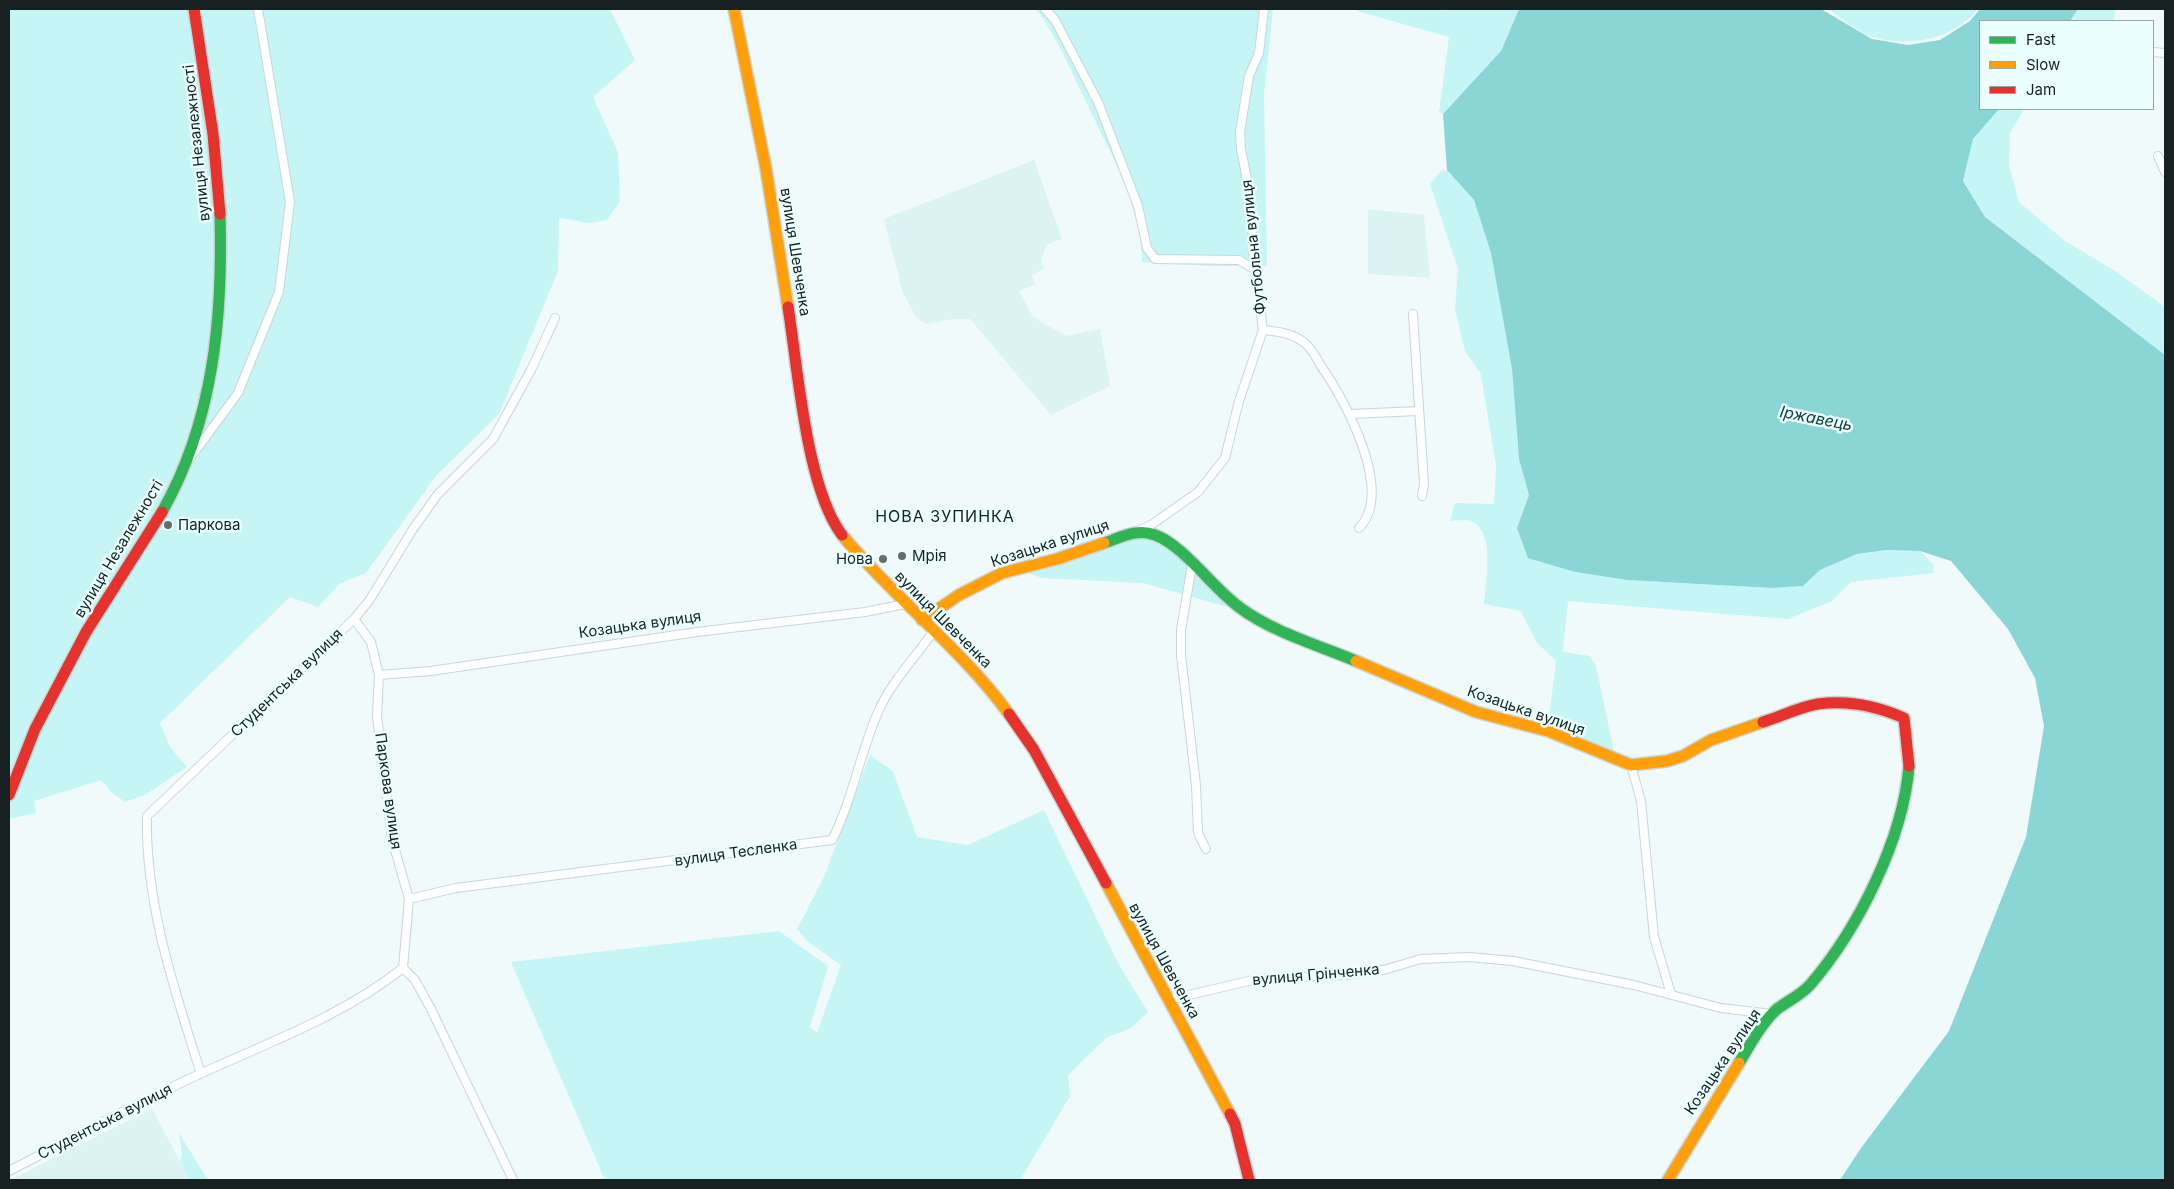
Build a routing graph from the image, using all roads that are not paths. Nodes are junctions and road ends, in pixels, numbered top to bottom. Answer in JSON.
{"nodes":[{"id":1,"x":194,"y":9,"type":"edge"},
{"id":2,"x":258,"y":9,"type":"edge"},
{"id":3,"x":734,"y":9,"type":"edge"},
{"id":4,"x":1045,"y":9,"type":"edge"},
{"id":5,"x":1264,"y":9,"type":"edge"},
{"id":6,"x":2158,"y":156,"type":"dead end"},
{"id":7,"x":2165,"y":172,"type":"edge"},
{"id":8,"x":1254,"y":268,"type":"junction"},
{"id":9,"x":1413,"y":314,"type":"dead end"},
{"id":10,"x":556,"y":318,"type":"dead end"},
{"id":11,"x":1263,"y":330,"type":"junction"},
{"id":12,"x":1418,"y":410,"type":"junction"},
{"id":13,"x":1350,"y":414,"type":"junction"},
{"id":14,"x":185,"y":465,"type":"junction"},
{"id":15,"x":1422,"y":496,"type":"dead end"},
{"id":16,"x":1359,"y":528,"type":"dead end"},
{"id":17,"x":1138,"y":531,"type":"junction"},
{"id":18,"x":1192,"y":565,"type":"junction"},
{"id":19,"x":905,"y":604,"type":"junction"},
{"id":20,"x":354,"y":619,"type":"junction"},
{"id":21,"x":922,"y":620,"type":"junction"},
{"id":22,"x":933,"y":632,"type":"junction"},
{"id":23,"x":379,"y":675,"type":"junction"},
{"id":24,"x":1631,"y":766,"type":"junction"},
{"id":25,"x":9,"y":795,"type":"edge"},
{"id":26,"x":1206,"y":849,"type":"dead end"},
{"id":27,"x":409,"y":899,"type":"junction"},
{"id":28,"x":402,"y":968,"type":"junction"},
{"id":29,"x":1671,"y":994,"type":"junction"},
{"id":30,"x":1168,"y":1000,"type":"junction"},
{"id":31,"x":1772,"y":1014,"type":"junction"},
{"id":32,"x":201,"y":1074,"type":"junction"},
{"id":33,"x":9,"y":1171,"type":"edge"},
{"id":34,"x":513,"y":1180,"type":"edge"},
{"id":35,"x":1248,"y":1180,"type":"edge"},
{"id":36,"x":1668,"y":1180,"type":"edge"}],
"edges":[{"from":1,"to":14,"type":"street","name":"вулиця Незалежності"},
{"from":2,"to":14,"type":"street"},
{"from":3,"to":19,"type":"street","name":"вулиця Шевченка"},
{"from":4,"to":8,"type":"street"},
{"from":5,"to":8,"type":"street","name":"Футбольна вулиця"},
{"from":6,"to":7,"type":"street"},
{"from":8,"to":11,"type":"street","name":"Футбольна вулиця"},
{"from":9,"to":12,"type":"street"},
{"from":10,"to":20,"type":"street","name":"Студентська вулиця"},
{"from":11,"to":13,"type":"street","name":"Футбольна вулиця"},
{"from":11,"to":17,"type":"street","name":"Козацька вулиця"},
{"from":12,"to":13,"type":"street"},
{"from":12,"to":15,"type":"street"},
{"from":13,"to":16,"type":"street","name":"Футбольна вулиця"},
{"from":14,"to":25,"type":"street","name":"вулиця Незалежності"},
{"from":17,"to":18,"type":"street","name":"Козацька вулиця"},
{"from":17,"to":21,"type":"street","name":"Козацька вулиця"},
{"from":18,"to":24,"type":"street","name":"Козацька вулиця"},
{"from":18,"to":26,"type":"street"},
{"from":19,"to":21,"type":"street","name":"вулиця Шевченка"},
{"from":19,"to":23,"type":"street","name":"Козацька вулиця"},
{"from":20,"to":23,"type":"street","name":"Паркова вулиця"},
{"from":20,"to":32,"type":"street","name":"Студентська вулиця"},
{"from":21,"to":22,"type":"street","name":"вулиця Шевченка"},
{"from":22,"to":27,"type":"street","name":"вулиця Тесленка"},
{"from":22,"to":30,"type":"street","name":"вулиця Шевченка"},
{"from":23,"to":27,"type":"street","name":"Паркова вулиця"},
{"from":24,"to":29,"type":"street"},
{"from":24,"to":31,"type":"street","name":"Козацька вулиця"},
{"from":27,"to":28,"type":"street","name":"Паркова вулиця"},
{"from":28,"to":32,"type":"street","name":"Студентська вулиця"},
{"from":28,"to":34,"type":"street"},
{"from":29,"to":30,"type":"street","name":"вулиця Грінченка"},
{"from":29,"to":31,"type":"street","name":"вулиця Грінченка"},
{"from":30,"to":35,"type":"street","name":"вулиця Шевченка"},
{"from":31,"to":36,"type":"street","name":"Козацька вулиця"},
{"from":32,"to":33,"type":"street","name":"Студентська вулиця"}]}
